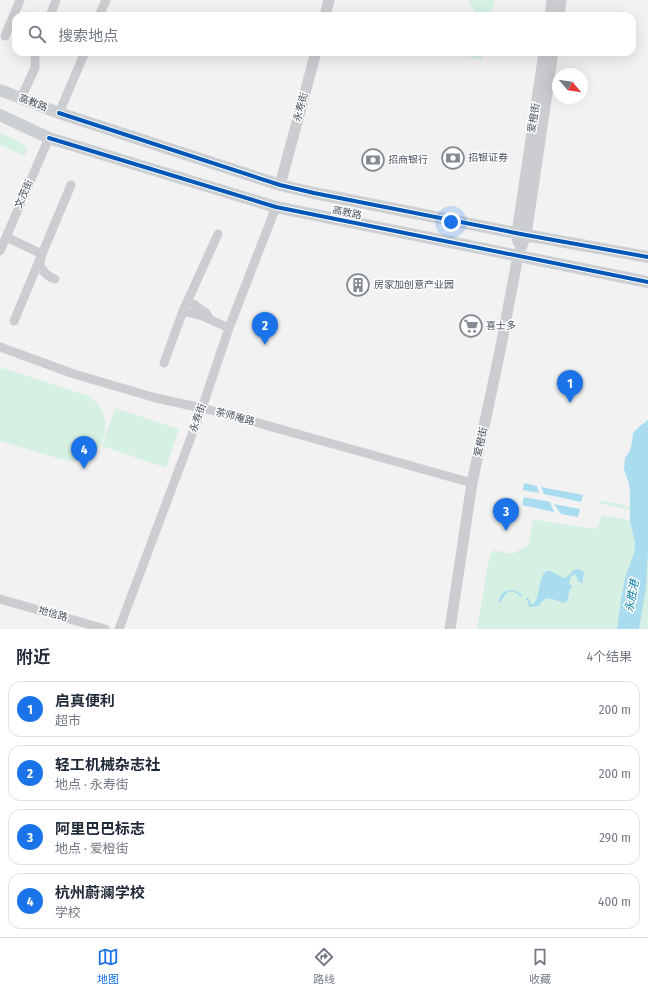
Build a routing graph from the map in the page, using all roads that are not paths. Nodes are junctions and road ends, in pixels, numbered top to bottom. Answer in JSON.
{"nodes":[{"id":1,"x":20,"y":0,"type":"edge"},
{"id":2,"x":56,"y":0,"type":"edge"},
{"id":3,"x":106,"y":0,"type":"edge"},
{"id":4,"x":329,"y":0,"type":"edge"},
{"id":5,"x":552,"y":0,"type":"edge"},
{"id":6,"x":561,"y":0,"type":"edge"},
{"id":7,"x":15,"y":12,"type":"edge"},
{"id":8,"x":52,"y":12,"type":"edge"},
{"id":9,"x":102,"y":12,"type":"edge"},
{"id":10,"x":326,"y":12,"type":"edge"},
{"id":11,"x":550,"y":12,"type":"edge"},
{"id":12,"x":560,"y":12,"type":"edge"},
{"id":13,"x":12,"y":19,"type":"edge"},
{"id":14,"x":5,"y":36,"type":"dead end"},
{"id":15,"x":35,"y":56,"type":"edge"},
{"id":16,"x":82,"y":56,"type":"edge"},
{"id":17,"x":315,"y":56,"type":"edge"},
{"id":18,"x":544,"y":56,"type":"edge"},
{"id":19,"x":552,"y":56,"type":"edge"},
{"id":20,"x":0,"y":90,"type":"edge"},
{"id":21,"x":21,"y":98,"type":"junction"},
{"id":22,"x":59,"y":113,"type":"junction"},
{"id":23,"x":0,"y":115,"type":"edge"},
{"id":24,"x":49,"y":138,"type":"junction"},
{"id":25,"x":71,"y":185,"type":"dead end"},
{"id":26,"x":280,"y":185,"type":"junction"},
{"id":27,"x":276,"y":207,"type":"junction"},
{"id":28,"x":218,"y":234,"type":"dead end"},
{"id":29,"x":522,"y":234,"type":"junction"},
{"id":30,"x":6,"y":237,"type":"junction"},
{"id":31,"x":0,"y":251,"type":"edge"},
{"id":32,"x":42,"y":254,"type":"junction"},
{"id":33,"x":518,"y":256,"type":"junction"},
{"id":34,"x":648,"y":257,"type":"edge"},
{"id":35,"x":55,"y":279,"type":"dead end"},
{"id":36,"x":648,"y":282,"type":"edge"},
{"id":37,"x":193,"y":304,"type":"dead end"},
{"id":38,"x":183,"y":311,"type":"junction"},
{"id":39,"x":210,"y":320,"type":"junction"},
{"id":40,"x":14,"y":321,"type":"dead end"},
{"id":41,"x":229,"y":328,"type":"junction"},
{"id":42,"x":0,"y":348,"type":"edge"},
{"id":43,"x":164,"y":363,"type":"dead end"},
{"id":44,"x":202,"y":408,"type":"junction"},
{"id":45,"x":472,"y":483,"type":"junction"},
{"id":46,"x":0,"y":599,"type":"edge"},
{"id":47,"x":105,"y":629,"type":"edge"},
{"id":48,"x":119,"y":629,"type":"edge"},
{"id":49,"x":450,"y":629,"type":"edge"}],
"edges":[{"from":1,"to":7,"type":"street"},
{"from":2,"to":8,"type":"street"},
{"from":3,"to":9,"type":"street"},
{"from":4,"to":10,"type":"street"},
{"from":5,"to":11,"type":"street"},
{"from":6,"to":12,"type":"street"},
{"from":13,"to":14,"type":"street"},
{"from":15,"to":21,"type":"street"},
{"from":16,"to":22,"type":"street"},
{"from":17,"to":26,"type":"street","name":"永寿街"},
{"from":18,"to":29,"type":"street","name":"爱橙街"},
{"from":19,"to":29,"type":"street","name":"爱橙街"},
{"from":20,"to":21,"type":"main road","name":"高教路"},
{"from":21,"to":22,"type":"main road","name":"高教路"},
{"from":22,"to":26,"type":"main road","name":"高教路"},
{"from":23,"to":24,"type":"main road","name":"高教路"},
{"from":24,"to":27,"type":"main road","name":"高教路"},
{"from":24,"to":30,"type":"street","name":"文茂街"},
{"from":25,"to":32,"type":"street"},
{"from":26,"to":29,"type":"main road","name":"高教路"},
{"from":27,"to":33,"type":"main road","name":"高教路"},
{"from":27,"to":41,"type":"street","name":"永寿街"},
{"from":28,"to":38,"type":"street"},
{"from":29,"to":33,"type":"street","name":"爱橙街"},
{"from":29,"to":34,"type":"main road","name":"高教路"},
{"from":30,"to":31,"type":"street","name":"文茂街"},
{"from":30,"to":32,"type":"street"},
{"from":32,"to":35,"type":"street"},
{"from":32,"to":40,"type":"street"},
{"from":33,"to":36,"type":"main road","name":"高教路"},
{"from":33,"to":45,"type":"street","name":"爱橙街"},
{"from":37,"to":39,"type":"street"},
{"from":38,"to":39,"type":"street"},
{"from":38,"to":43,"type":"street"},
{"from":39,"to":41,"type":"street"},
{"from":41,"to":44,"type":"street","name":"永寿街"},
{"from":42,"to":44,"type":"street","name":"茶师庵路"},
{"from":44,"to":45,"type":"street","name":"茶师庵路"},
{"from":44,"to":48,"type":"street","name":"永寿街"},
{"from":45,"to":49,"type":"street","name":"爱橙街"},
{"from":46,"to":47,"type":"street","name":"地信路"}]}
